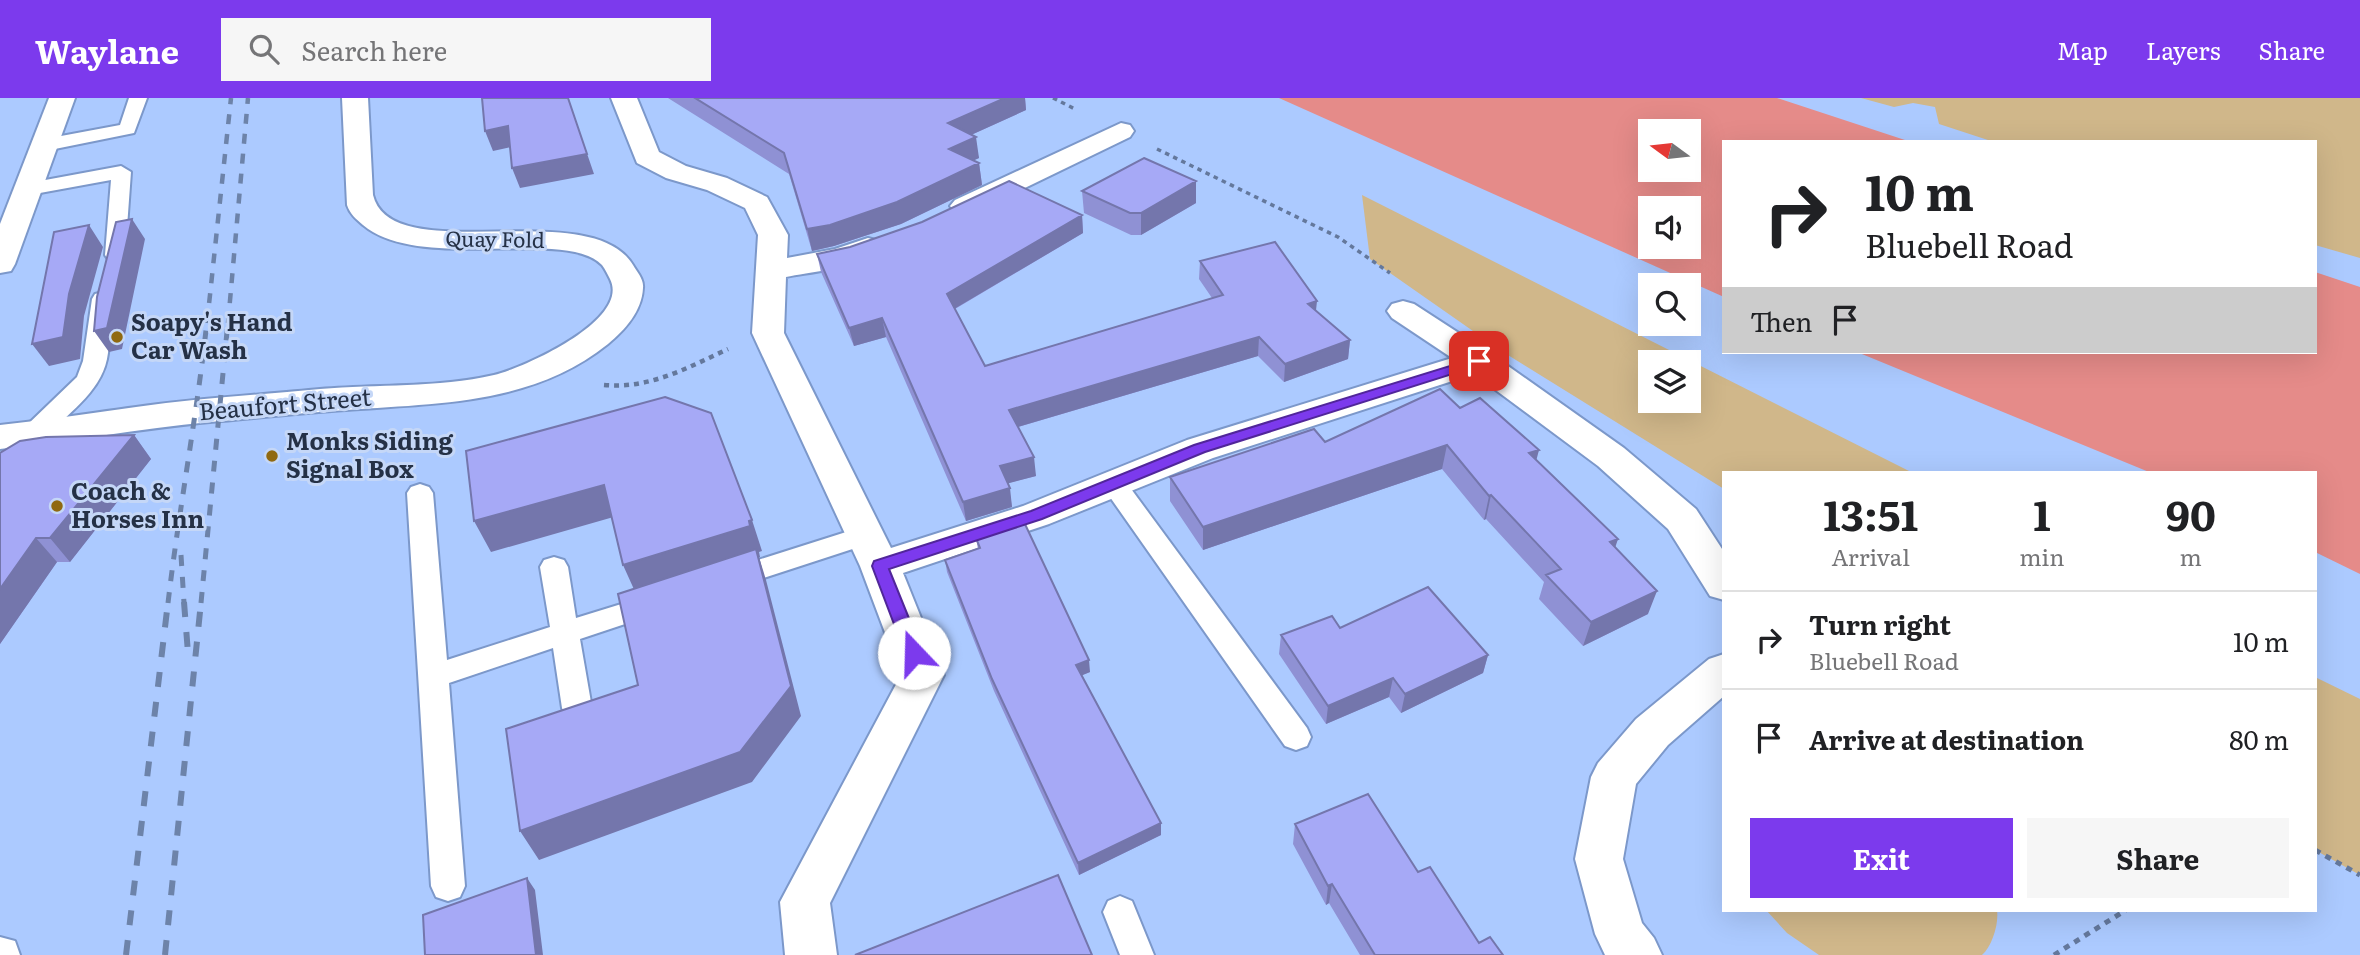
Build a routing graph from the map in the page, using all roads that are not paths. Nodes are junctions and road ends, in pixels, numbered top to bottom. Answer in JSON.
{"nodes":[{"id":1,"x":62,"y":98,"type":"edge"},
{"id":2,"x":138,"y":98,"type":"edge"},
{"id":3,"x":355,"y":98,"type":"edge"},
{"id":4,"x":624,"y":98,"type":"edge"},
{"id":5,"x":1121,"y":131,"type":"dead end"},
{"id":6,"x":45,"y":145,"type":"junction"},
{"id":7,"x":29,"y":190,"type":"junction"},
{"id":8,"x":937,"y":220,"type":"edge"},
{"id":9,"x":889,"y":240,"type":"edge"},
{"id":10,"x":0,"y":264,"type":"edge"},
{"id":11,"x":772,"y":270,"type":"junction"},
{"id":12,"x":1403,"y":312,"type":"dead end"},
{"id":13,"x":566,"y":357,"type":"joint"},
{"id":14,"x":1479,"y":361,"type":"junction"},
{"id":15,"x":17,"y":435,"type":"edge"},
{"id":16,"x":1114,"y":484,"type":"junction"},
{"id":17,"x":420,"y":493,"type":"dead end"},
{"id":18,"x":872,"y":550,"type":"junction"},
{"id":19,"x":554,"y":566,"type":"dead end"},
{"id":20,"x":1722,"y":582,"type":"edge"},
{"id":21,"x":707,"y":586,"type":"edge"},
{"id":22,"x":681,"y":595,"type":"edge"},
{"id":23,"x":563,"y":633,"type":"junction"},
{"id":24,"x":1722,"y":673,"type":"edge"},
{"id":25,"x":434,"y":676,"type":"junction"},
{"id":26,"x":577,"y":708,"type":"edge"},
{"id":27,"x":1296,"y":737,"type":"dead end"},
{"id":28,"x":448,"y":886,"type":"dead end"},
{"id":29,"x":1120,"y":912,"type":"dead end"},
{"id":30,"x":811,"y":955,"type":"edge"},
{"id":31,"x":1137,"y":955,"type":"edge"},
{"id":32,"x":1636,"y":955,"type":"edge"}],
"edges":[{"from":1,"to":6,"type":"street"},
{"from":2,"to":6,"type":"lane"},
{"from":3,"to":13,"type":"street","name":"Quay Fold"},
{"from":4,"to":11,"type":"street"},
{"from":5,"to":8,"type":"street"},
{"from":6,"to":7,"type":"street"},
{"from":7,"to":10,"type":"street"},
{"from":7,"to":15,"type":"lane"},
{"from":9,"to":11,"type":"street"},
{"from":11,"to":18,"type":"street"},
{"from":12,"to":14,"type":"street"},
{"from":13,"to":15,"type":"street","name":"Beaufort Street"},
{"from":14,"to":16,"type":"street"},
{"from":14,"to":20,"type":"street"},
{"from":16,"to":18,"type":"street"},
{"from":16,"to":27,"type":"lane"},
{"from":17,"to":25,"type":"lane"},
{"from":18,"to":21,"type":"lane"},
{"from":18,"to":30,"type":"street"},
{"from":19,"to":23,"type":"lane"},
{"from":22,"to":23,"type":"lane"},
{"from":23,"to":25,"type":"lane"},
{"from":23,"to":26,"type":"lane"},
{"from":24,"to":32,"type":"street"},
{"from":25,"to":28,"type":"lane"},
{"from":29,"to":31,"type":"lane"}]}
